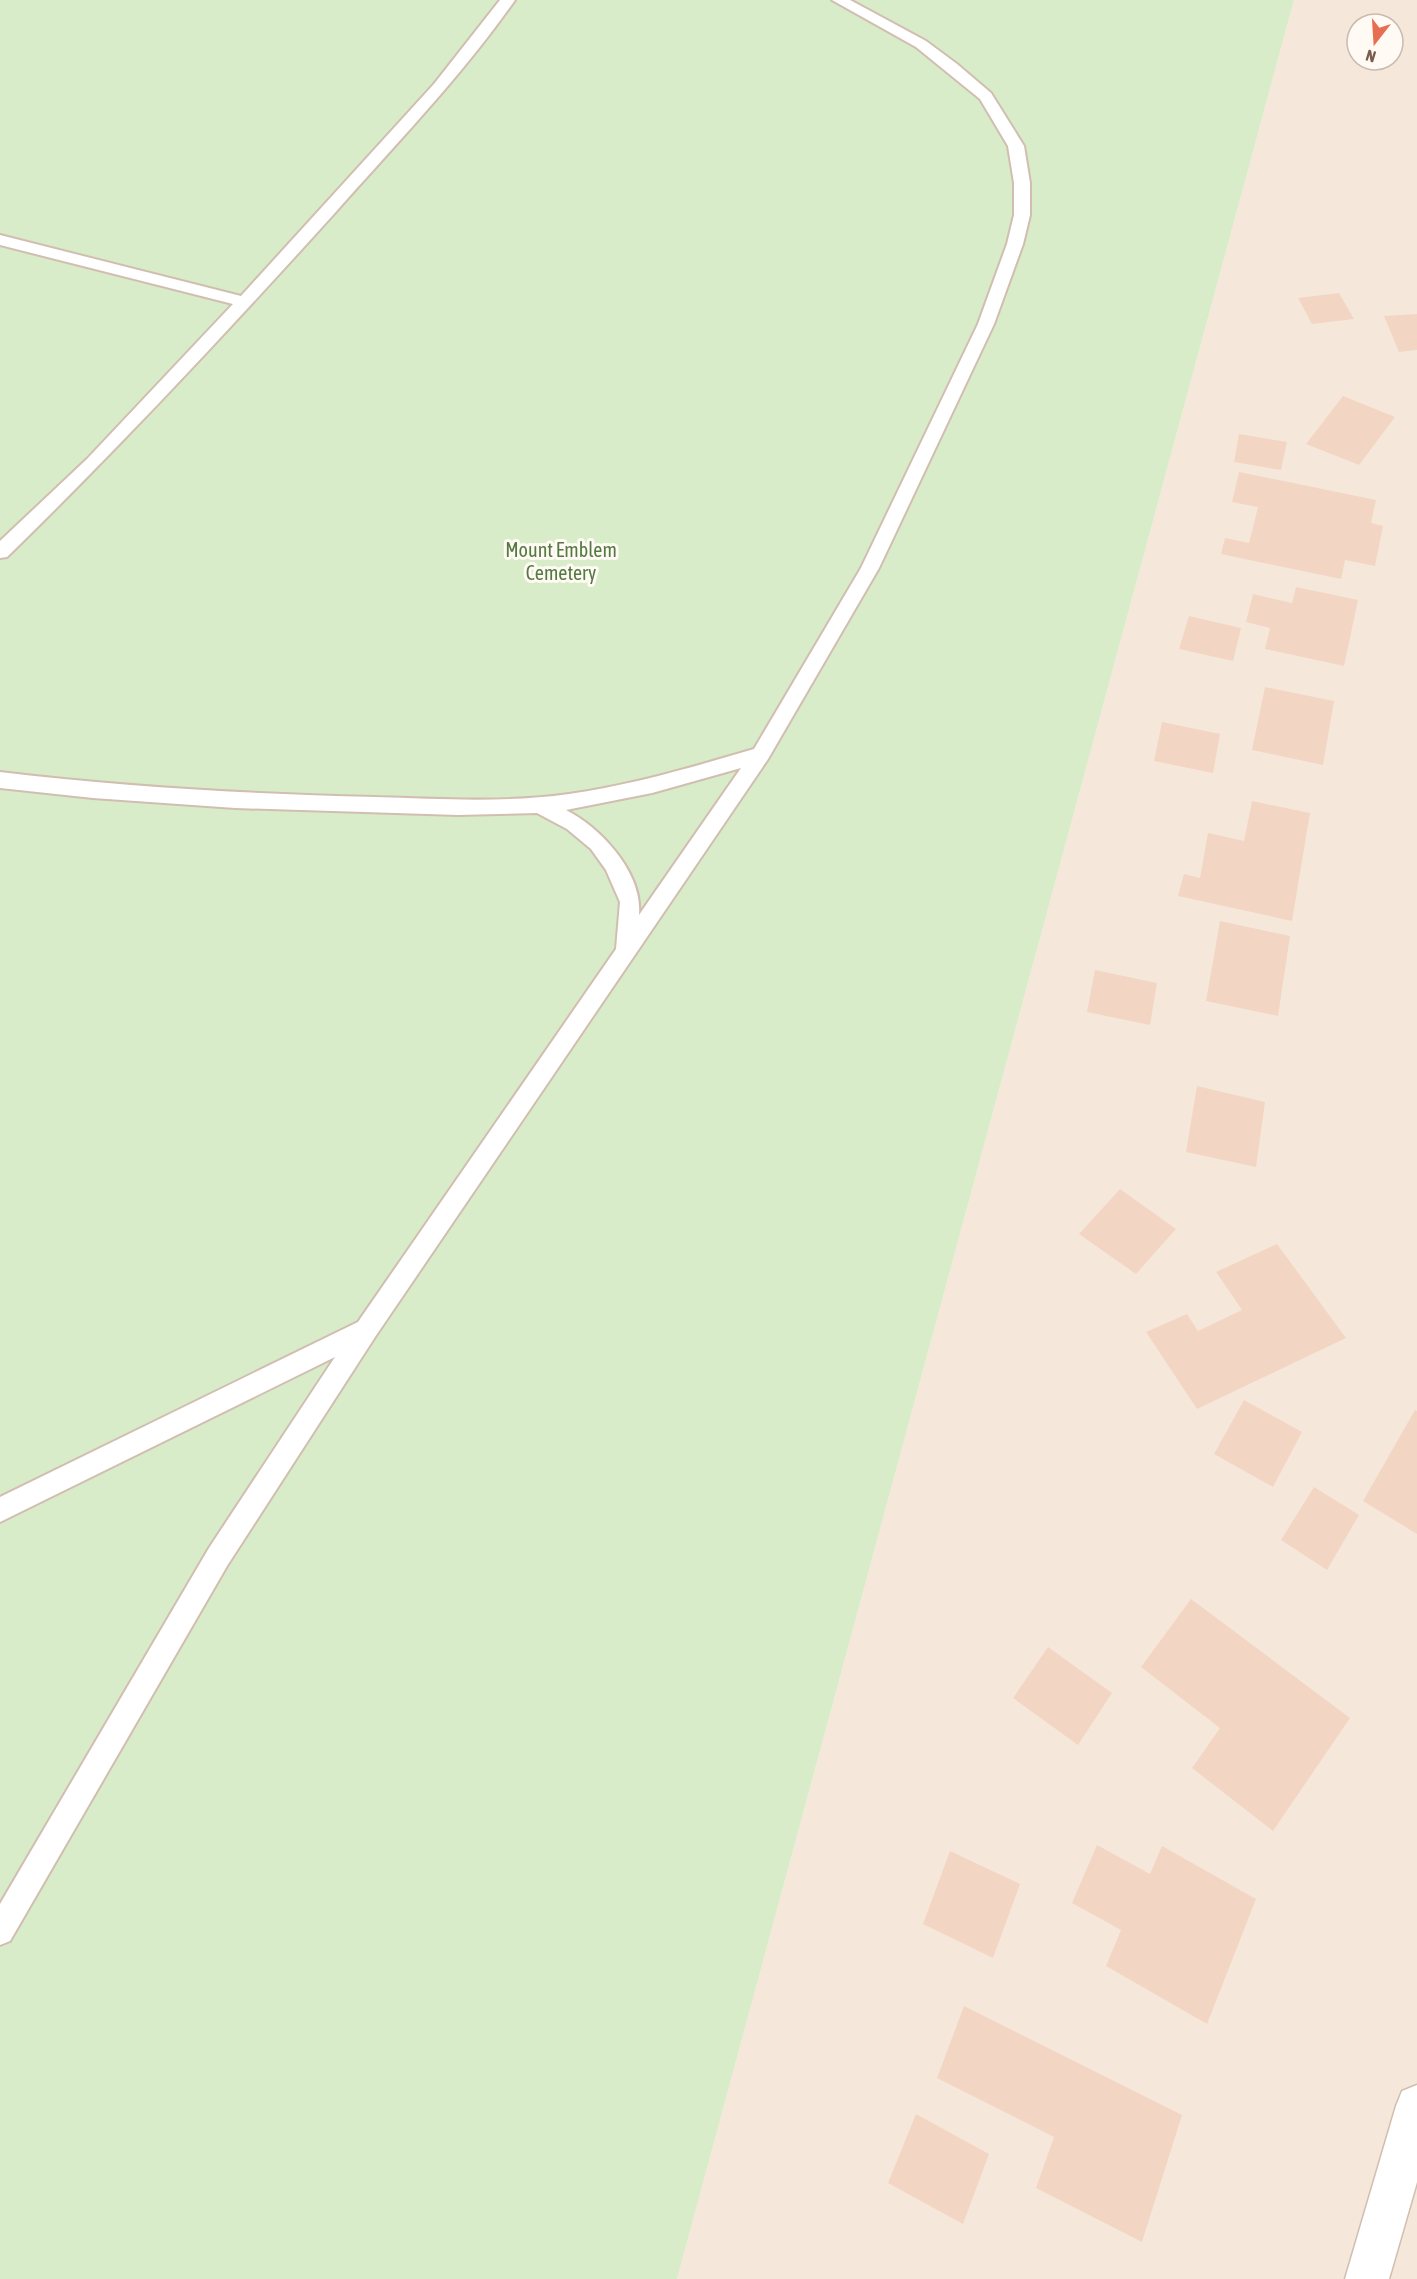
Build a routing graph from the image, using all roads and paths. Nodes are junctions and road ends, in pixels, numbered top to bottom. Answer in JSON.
{"nodes":[{"id":1,"x":508,"y":0,"type":"edge"},
{"id":2,"x":839,"y":0,"type":"edge"},
{"id":3,"x":0,"y":240,"type":"edge"},
{"id":4,"x":245,"y":302,"type":"junction"},
{"id":5,"x":0,"y":552,"type":"edge"},
{"id":6,"x":761,"y":754,"type":"junction"},
{"id":7,"x":0,"y":780,"type":"edge"},
{"id":8,"x":539,"y":805,"type":"junction"},
{"id":9,"x":626,"y":951,"type":"junction"},
{"id":10,"x":367,"y":1329,"type":"junction"},
{"id":11,"x":0,"y":1510,"type":"edge"},
{"id":12,"x":0,"y":1931,"type":"edge"},
{"id":13,"x":1417,"y":2106,"type":"edge"},
{"id":14,"x":1367,"y":2279,"type":"edge"}],
"edges":[{"from":1,"to":4,"type":"lane"},
{"from":2,"to":6,"type":"lane"},
{"from":3,"to":4,"type":"lane"},
{"from":4,"to":5,"type":"lane"},
{"from":6,"to":8,"type":"lane"},
{"from":6,"to":9,"type":"lane"},
{"from":7,"to":8,"type":"lane"},
{"from":8,"to":9,"type":"lane"},
{"from":9,"to":10,"type":"lane"},
{"from":10,"to":11,"type":"lane"},
{"from":10,"to":12,"type":"lane"},
{"from":13,"to":14,"type":"street"}]}
